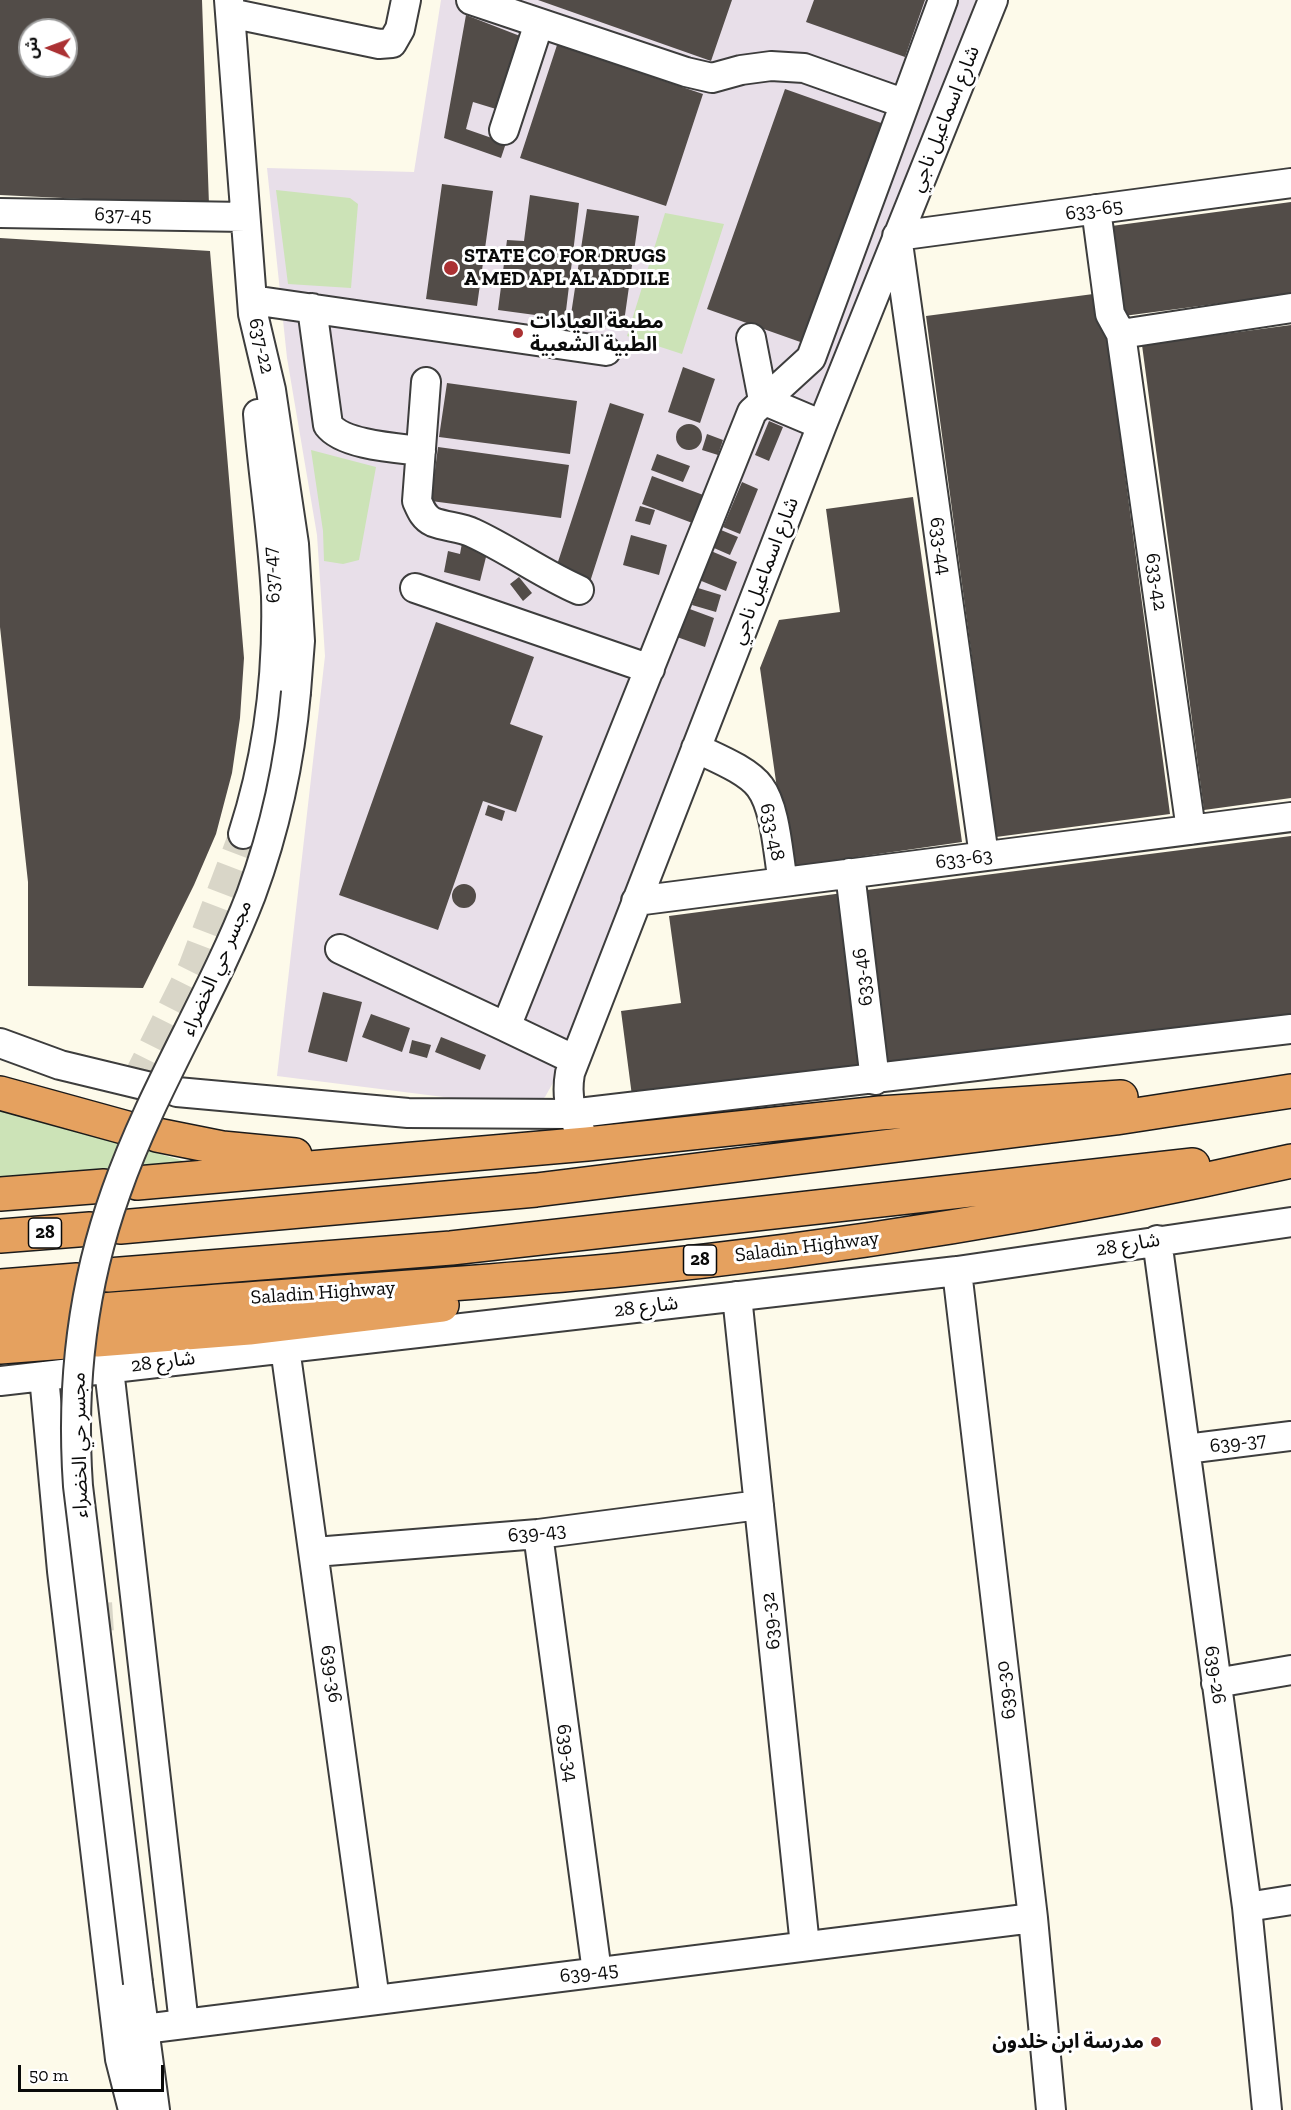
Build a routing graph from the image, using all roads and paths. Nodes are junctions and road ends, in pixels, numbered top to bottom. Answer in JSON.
{"nodes":[{"id":1,"x":406,"y":0,"type":"edge"},
{"id":2,"x":471,"y":0,"type":"edge"},
{"id":3,"x":943,"y":0,"type":"edge"},
{"id":4,"x":993,"y":0,"type":"edge"},
{"id":5,"x":230,"y":6,"type":"edge"},
{"id":6,"x":540,"y":23,"type":"junction"},
{"id":7,"x":903,"y":103,"type":"junction"},
{"id":8,"x":504,"y":130,"type":"dead end"},
{"id":9,"x":1291,"y":183,"type":"edge"},
{"id":10,"x":1096,"y":209,"type":"junction"},
{"id":11,"x":0,"y":213,"type":"edge"},
{"id":12,"x":245,"y":218,"type":"junction"},
{"id":13,"x":897,"y":236,"type":"junction"},
{"id":14,"x":253,"y":307,"type":"junction"},
{"id":15,"x":1291,"y":308,"type":"edge"},
{"id":16,"x":312,"y":309,"type":"junction"},
{"id":17,"x":1121,"y":334,"type":"junction"},
{"id":18,"x":751,"y":338,"type":"dead end"},
{"id":19,"x":606,"y":351,"type":"dead end"},
{"id":20,"x":426,"y":382,"type":"dead end"},
{"id":21,"x":763,"y":400,"type":"junction"},
{"id":22,"x":822,"y":425,"type":"junction"},
{"id":23,"x":421,"y":451,"type":"junction"},
{"id":24,"x":415,"y":588,"type":"dead end"},
{"id":25,"x":579,"y":590,"type":"dead end"},
{"id":26,"x":650,"y":669,"type":"junction"},
{"id":27,"x":296,"y":692,"type":"joint"},
{"id":28,"x":696,"y":748,"type":"junction"},
{"id":29,"x":1291,"y":817,"type":"edge"},
{"id":30,"x":1191,"y":830,"type":"junction"},
{"id":31,"x":243,"y":834,"type":"tunnel mouth"},
{"id":32,"x":984,"y":856,"type":"junction"},
{"id":33,"x":850,"y":873,"type":"junction"},
{"id":34,"x":783,"y":882,"type":"junction"},
{"id":35,"x":636,"y":901,"type":"junction"},
{"id":36,"x":340,"y":949,"type":"dead end"},
{"id":37,"x":507,"y":1027,"type":"junction"},
{"id":38,"x":1291,"y":1029,"type":"edge"},
{"id":39,"x":0,"y":1044,"type":"edge"},
{"id":40,"x":575,"y":1060,"type":"junction"},
{"id":41,"x":875,"y":1080,"type":"junction"},
{"id":42,"x":147,"y":1086,"type":"dead end"},
{"id":43,"x":1291,"y":1090,"type":"edge"},
{"id":44,"x":177,"y":1092,"type":"dead end"},
{"id":45,"x":0,"y":1093,"type":"edge"},
{"id":46,"x":570,"y":1114,"type":"junction"},
{"id":47,"x":587,"y":1144,"type":"junction"},
{"id":48,"x":1291,"y":1159,"type":"edge"},
{"id":49,"x":399,"y":1160,"type":"junction"},
{"id":50,"x":137,"y":1183,"type":"dead end"},
{"id":51,"x":104,"y":1186,"type":"dead end"},
{"id":52,"x":0,"y":1194,"type":"edge"},
{"id":53,"x":1291,"y":1221,"type":"edge"},
{"id":54,"x":0,"y":1236,"type":"edge"},
{"id":55,"x":1157,"y":1240,"type":"junction"},
{"id":56,"x":957,"y":1271,"type":"junction"},
{"id":57,"x":108,"y":1275,"type":"dead end"},
{"id":58,"x":77,"y":1280,"type":"dead end"},
{"id":59,"x":0,"y":1286,"type":"edge"},
{"id":60,"x":737,"y":1296,"type":"junction"},
{"id":61,"x":0,"y":1319,"type":"edge"},
{"id":62,"x":89,"y":1335,"type":"junction"},
{"id":63,"x":0,"y":1347,"type":"edge"},
{"id":64,"x":285,"y":1348,"type":"junction"},
{"id":65,"x":44,"y":1376,"type":"junction"},
{"id":66,"x":0,"y":1381,"type":"edge"},
{"id":67,"x":1291,"y":1436,"type":"edge"},
{"id":68,"x":1186,"y":1449,"type":"junction"},
{"id":69,"x":759,"y":1505,"type":"junction"},
{"id":70,"x":538,"y":1534,"type":"junction"},
{"id":71,"x":315,"y":1552,"type":"junction"},
{"id":72,"x":1291,"y":1670,"type":"edge"},
{"id":73,"x":1216,"y":1683,"type":"junction"},
{"id":74,"x":1291,"y":1900,"type":"edge"},
{"id":75,"x":1247,"y":1907,"type":"junction"},
{"id":76,"x":1033,"y":1918,"type":"junction"},
{"id":77,"x":805,"y":1946,"type":"junction"},
{"id":78,"x":597,"y":1972,"type":"junction"},
{"id":79,"x":375,"y":2000,"type":"junction"},
{"id":80,"x":184,"y":2024,"type":"junction"},
{"id":81,"x":144,"y":2029,"type":"junction"},
{"id":82,"x":1291,"y":2107,"type":"edge"},
{"id":83,"x":133,"y":2110,"type":"edge"},
{"id":84,"x":155,"y":2110,"type":"edge"},
{"id":85,"x":1051,"y":2110,"type":"edge"},
{"id":86,"x":1266,"y":2110,"type":"edge"}],
"edges":[{"from":1,"to":5,"type":"street"},
{"from":2,"to":6,"type":"street"},
{"from":3,"to":7,"type":"street"},
{"from":4,"to":13,"type":"street","name":"شارع اسماعيل ناجي"},
{"from":5,"to":12,"type":"street","name":"637-22"},
{"from":6,"to":7,"type":"street"},
{"from":6,"to":8,"type":"street"},
{"from":7,"to":21,"type":"street"},
{"from":9,"to":10,"type":"street","name":"633-65"},
{"from":10,"to":13,"type":"street","name":"633-65"},
{"from":10,"to":17,"type":"street","name":"633-42"},
{"from":11,"to":12,"type":"street","name":"637-45"},
{"from":12,"to":14,"type":"street","name":"637-22"},
{"from":13,"to":22,"type":"street","name":"شارع اسماعيل ناجي"},
{"from":13,"to":32,"type":"street","name":"633-44"},
{"from":14,"to":16,"type":"street"},
{"from":14,"to":27,"type":"street","name":"637-22"},
{"from":14,"to":31,"type":"street","name":"637-47"},
{"from":15,"to":17,"type":"street"},
{"from":16,"to":19,"type":"street"},
{"from":16,"to":23,"type":"street"},
{"from":17,"to":30,"type":"street","name":"633-42"},
{"from":18,"to":21,"type":"street"},
{"from":20,"to":23,"type":"street"},
{"from":21,"to":22,"type":"street"},
{"from":21,"to":26,"type":"street"},
{"from":22,"to":28,"type":"street","name":"شارع اسماعيل ناجي"},
{"from":23,"to":25,"type":"street"},
{"from":24,"to":26,"type":"street"},
{"from":26,"to":37,"type":"street"},
{"from":27,"to":81,"type":"street","name":"مجسر حي الخضراء","bridge":true},
{"from":28,"to":34,"type":"street","name":"633-48"},
{"from":28,"to":35,"type":"street","name":"شارع اسماعيل ناجي"},
{"from":29,"to":30,"type":"street","name":"633-63"},
{"from":30,"to":32,"type":"street","name":"633-63"},
{"from":32,"to":33,"type":"street","name":"633-63"},
{"from":33,"to":34,"type":"street","name":"633-63"},
{"from":33,"to":41,"type":"street","name":"633-46"},
{"from":34,"to":35,"type":"street","name":"633-63"},
{"from":35,"to":40,"type":"street","name":"شارع اسماعيل ناجي"},
{"from":36,"to":37,"type":"street"},
{"from":37,"to":40,"type":"street"},
{"from":38,"to":41,"type":"street"},
{"from":39,"to":42,"type":"street"},
{"from":40,"to":46,"type":"street","name":"شارع اسماعيل ناجي"},
{"from":41,"to":46,"type":"street"},
{"from":43,"to":47,"type":"highway"},
{"from":43,"to":54,"type":"highway","number":"28"},
{"from":44,"to":46,"type":"street"},
{"from":45,"to":49,"type":"highway"},
{"from":46,"to":47,"type":"street","name":"شارع اسماعيل ناجي"},
{"from":47,"to":49,"type":"highway"},
{"from":48,"to":57,"type":"highway","name":"Saladin Highway","number":"28"},
{"from":48,"to":62,"type":"highway","name":"Saladin Highway","number":"28"},
{"from":49,"to":50,"type":"highway"},
{"from":51,"to":52,"type":"highway"},
{"from":53,"to":55,"type":"street","name":"شارع 28"},
{"from":55,"to":56,"type":"street","name":"شارع 28"},
{"from":55,"to":68,"type":"street","name":"639-26"},
{"from":56,"to":60,"type":"street","name":"شارع 28"},
{"from":56,"to":76,"type":"street","name":"639-30"},
{"from":58,"to":59,"type":"highway"},
{"from":60,"to":64,"type":"street","name":"شارع 28"},
{"from":60,"to":69,"type":"street","name":"639-32"},
{"from":61,"to":62,"type":"highway"},
{"from":62,"to":63,"type":"highway"},
{"from":62,"to":64,"type":"street","name":"شارع 28"},
{"from":62,"to":65,"type":"street","name":"شارع 28"},
{"from":62,"to":80,"type":"street"},
{"from":64,"to":71,"type":"street","name":"639-36"},
{"from":65,"to":66,"type":"street","name":"شارع 28"},
{"from":65,"to":83,"type":"street"},
{"from":67,"to":68,"type":"street","name":"639-37"},
{"from":68,"to":73,"type":"street","name":"639-26"},
{"from":69,"to":70,"type":"street","name":"639-43"},
{"from":69,"to":77,"type":"street","name":"639-32"},
{"from":70,"to":71,"type":"street","name":"639-43"},
{"from":70,"to":78,"type":"street","name":"639-34"},
{"from":71,"to":79,"type":"street","name":"639-36"},
{"from":72,"to":73,"type":"street"},
{"from":73,"to":75,"type":"street","name":"639-26"},
{"from":74,"to":75,"type":"street"},
{"from":75,"to":86,"type":"street","name":"639-26"},
{"from":76,"to":77,"type":"street","name":"639-45"},
{"from":76,"to":85,"type":"street","name":"639-30"},
{"from":77,"to":78,"type":"street","name":"639-45"},
{"from":78,"to":79,"type":"street","name":"639-45"},
{"from":79,"to":80,"type":"street","name":"639-45"},
{"from":80,"to":81,"type":"street","name":"639-45"},
{"from":81,"to":84,"type":"street","name":"مجسر حي الخضراء"},
{"from":82,"to":86,"type":"street"}]}
